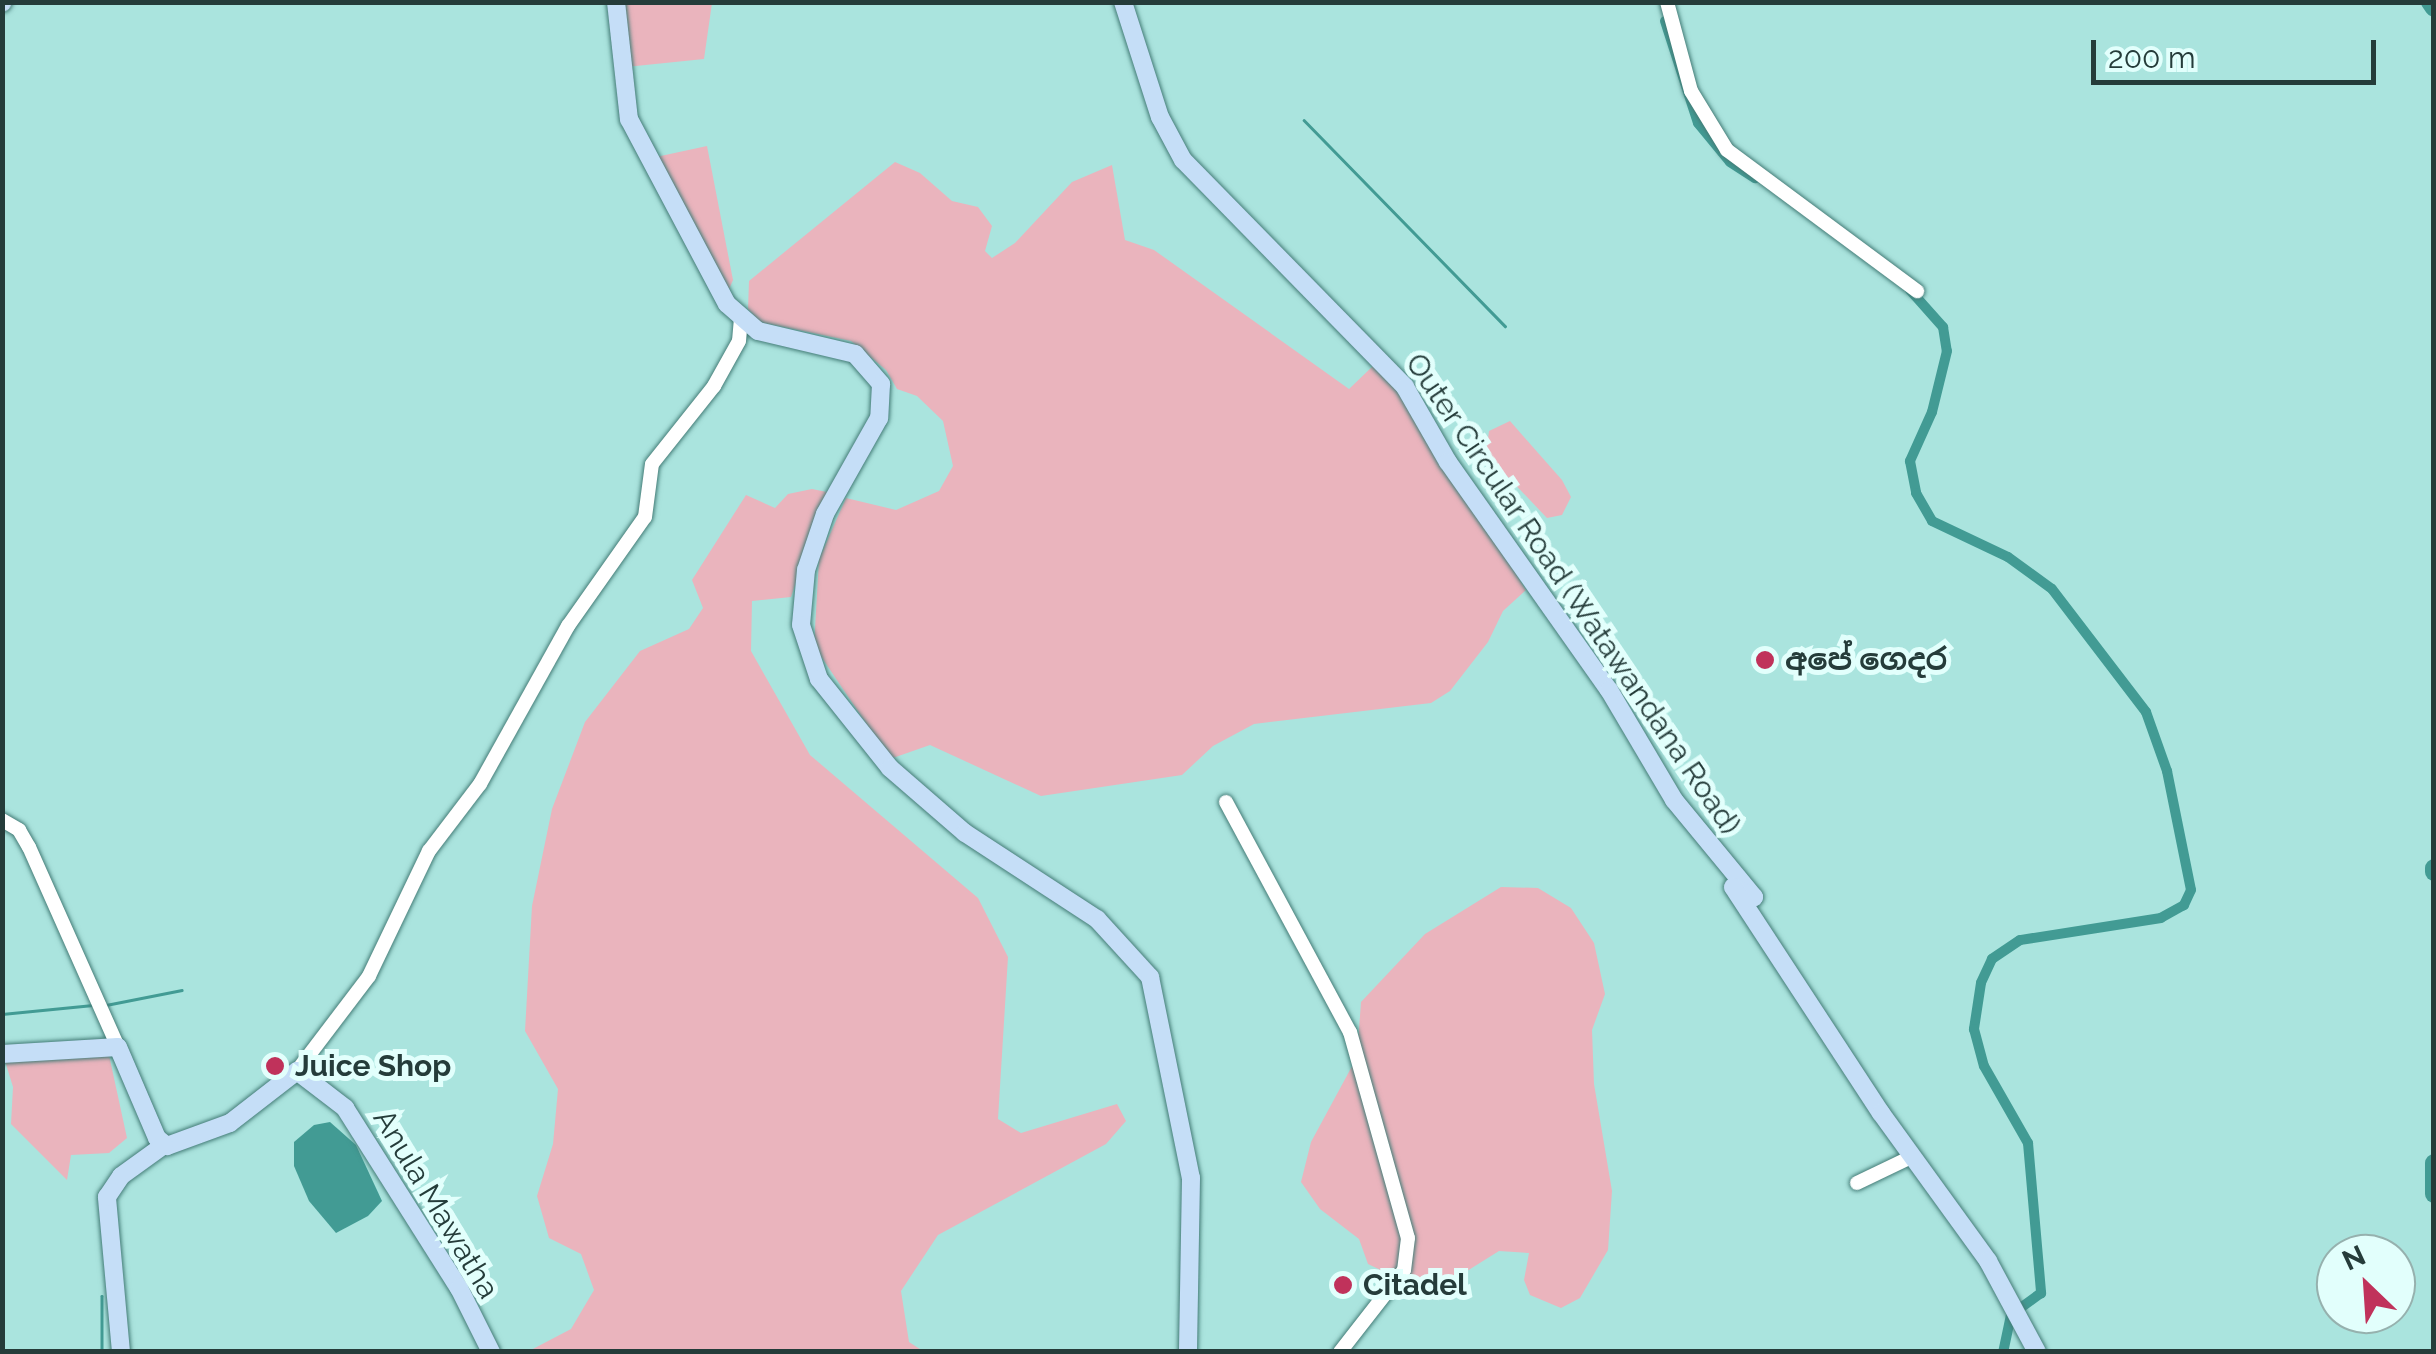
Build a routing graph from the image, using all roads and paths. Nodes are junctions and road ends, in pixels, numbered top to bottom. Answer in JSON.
{"nodes":[{"id":1,"x":616,"y":2,"type":"edge"},
{"id":2,"x":1123,"y":2,"type":"edge"},
{"id":3,"x":1667,"y":2,"type":"edge"},
{"id":4,"x":1918,"y":291,"type":"dead end"},
{"id":5,"x":741,"y":320,"type":"junction"},
{"id":6,"x":1226,"y":802,"type":"dead end"},
{"id":7,"x":2,"y":820,"type":"edge"},
{"id":8,"x":118,"y":1047,"type":"junction"},
{"id":9,"x":2,"y":1054,"type":"edge"},
{"id":10,"x":297,"y":1072,"type":"junction"},
{"id":11,"x":164,"y":1145,"type":"junction"},
{"id":12,"x":1911,"y":1156,"type":"junction"},
{"id":13,"x":1856,"y":1183,"type":"dead end"},
{"id":14,"x":121,"y":1352,"type":"edge"},
{"id":15,"x":491,"y":1352,"type":"edge"},
{"id":16,"x":1188,"y":1352,"type":"edge"},
{"id":17,"x":1340,"y":1352,"type":"edge"},
{"id":18,"x":2037,"y":1352,"type":"edge"}],
"edges":[{"from":1,"to":5,"type":"main road"},
{"from":2,"to":12,"type":"main road","name":"Outer Circular Road (Watawandana Road)"},
{"from":3,"to":4,"type":"street"},
{"from":5,"to":10,"type":"street"},
{"from":5,"to":16,"type":"main road"},
{"from":6,"to":17,"type":"street"},
{"from":7,"to":8,"type":"street"},
{"from":8,"to":9,"type":"main road"},
{"from":8,"to":11,"type":"main road"},
{"from":10,"to":11,"type":"main road"},
{"from":10,"to":15,"type":"main road","name":"Anula Mawatha"},
{"from":11,"to":14,"type":"main road"},
{"from":12,"to":13,"type":"street"},
{"from":12,"to":18,"type":"main road","name":"Outer Circular Road (Watawandana Road)"}]}
